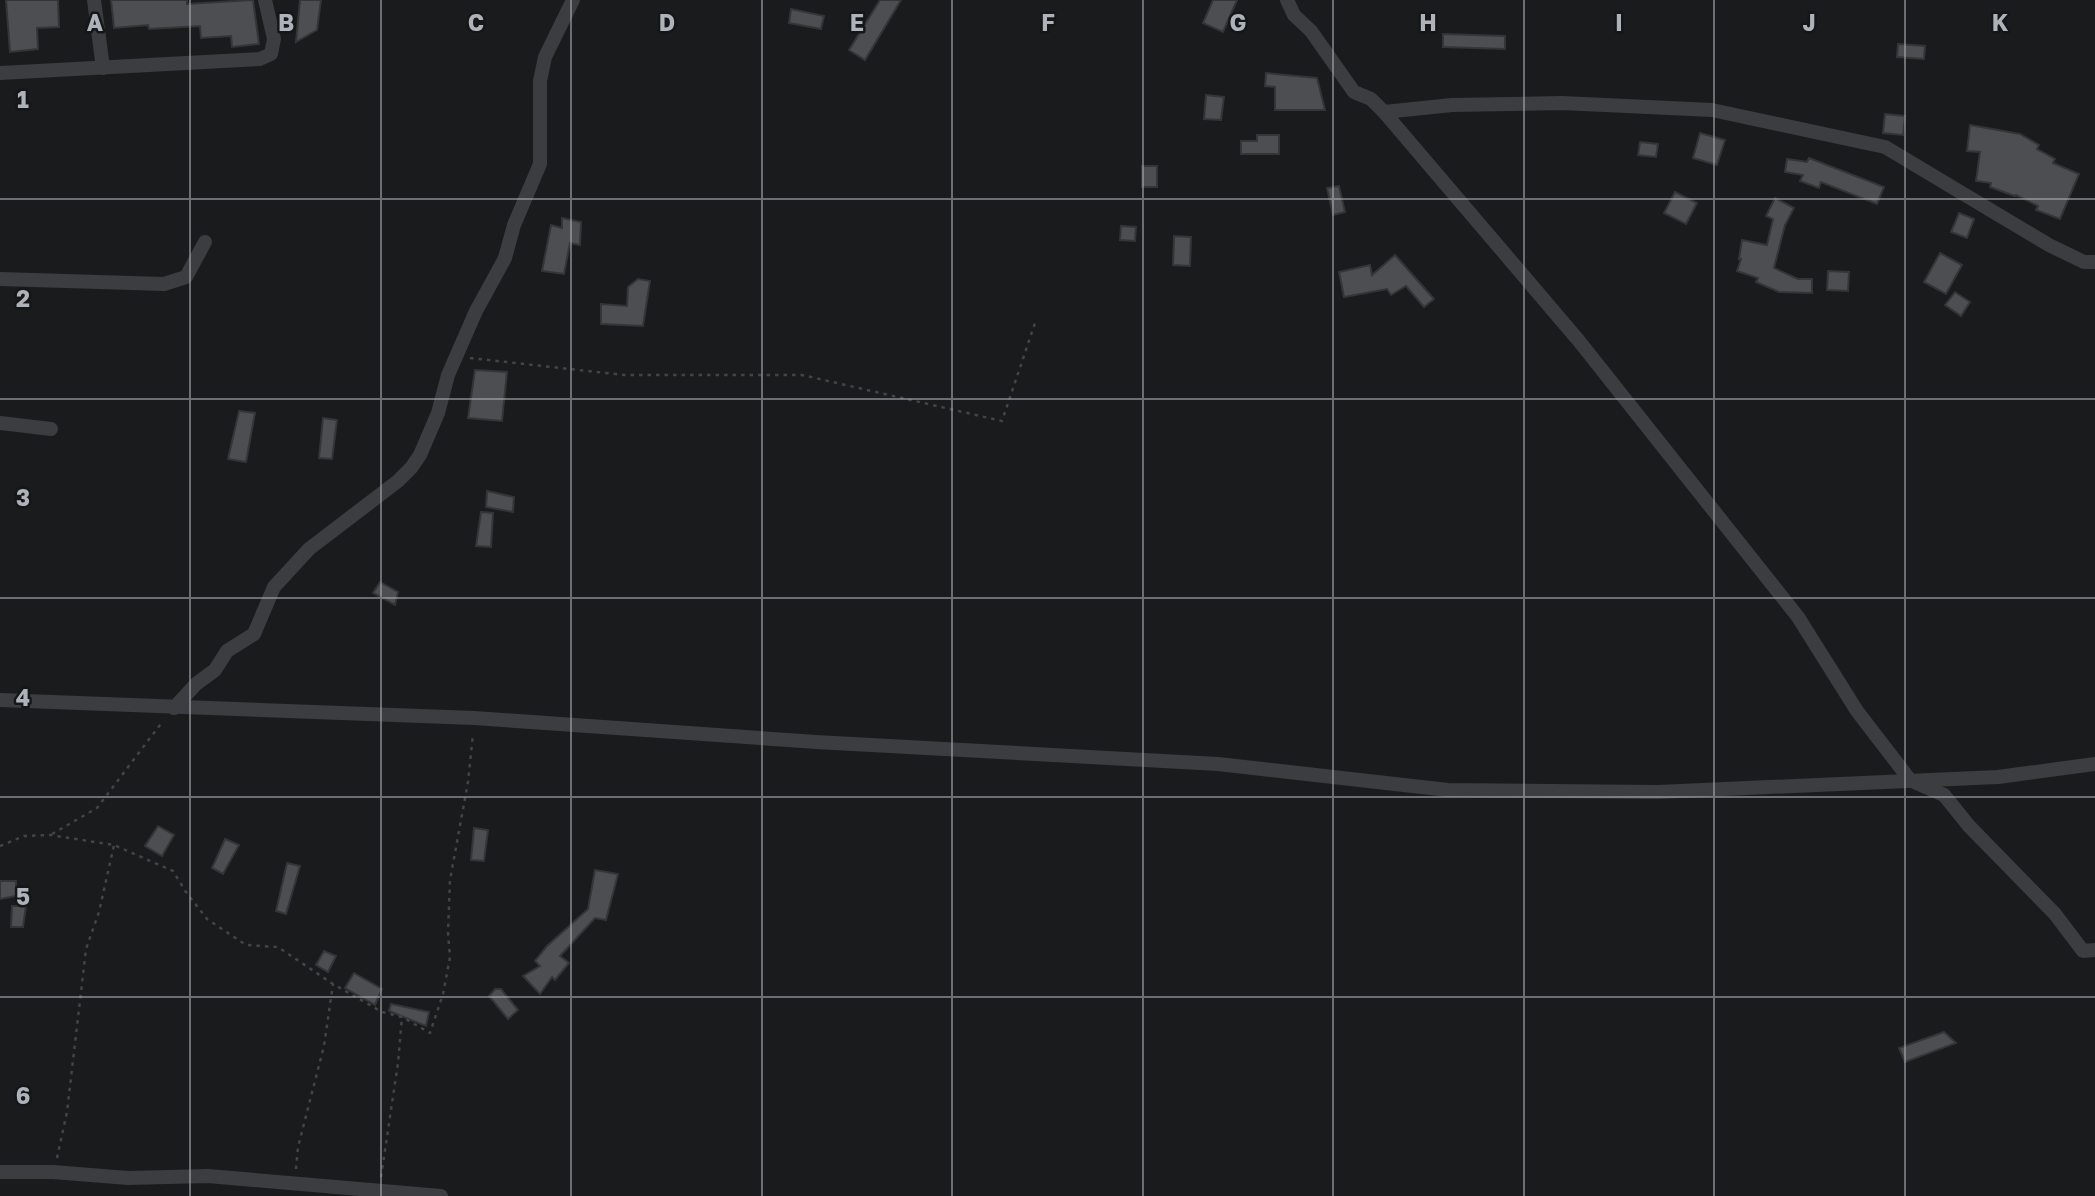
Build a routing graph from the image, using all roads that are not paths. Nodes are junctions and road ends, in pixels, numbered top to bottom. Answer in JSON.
{"nodes":[{"id":1,"x":94,"y":0,"type":"edge"},
{"id":2,"x":265,"y":0,"type":"edge"},
{"id":3,"x":573,"y":0,"type":"edge"},
{"id":4,"x":1287,"y":0,"type":"edge"},
{"id":5,"x":103,"y":68,"type":"junction"},
{"id":6,"x":0,"y":73,"type":"edge"},
{"id":7,"x":1384,"y":111,"type":"junction"},
{"id":8,"x":205,"y":242,"type":"dead end"},
{"id":9,"x":2095,"y":262,"type":"edge"},
{"id":10,"x":0,"y":279,"type":"edge"},
{"id":11,"x":0,"y":423,"type":"edge"},
{"id":12,"x":51,"y":429,"type":"dead end"},
{"id":13,"x":0,"y":700,"type":"edge"},
{"id":14,"x":174,"y":708,"type":"junction"},
{"id":15,"x":2095,"y":764,"type":"edge"},
{"id":16,"x":1910,"y":780,"type":"junction"},
{"id":17,"x":2095,"y":950,"type":"edge"},
{"id":18,"x":0,"y":1172,"type":"edge"},
{"id":19,"x":441,"y":1196,"type":"edge"}],
"edges":[{"from":1,"to":5,"type":"street"},
{"from":2,"to":5,"type":"street"},
{"from":3,"to":14,"type":"street"},
{"from":4,"to":7,"type":"street"},
{"from":5,"to":6,"type":"street"},
{"from":7,"to":9,"type":"street"},
{"from":7,"to":16,"type":"street"},
{"from":8,"to":10,"type":"street"},
{"from":11,"to":12,"type":"street"},
{"from":13,"to":14,"type":"street"},
{"from":14,"to":16,"type":"street"},
{"from":15,"to":16,"type":"street"},
{"from":16,"to":17,"type":"street"},
{"from":18,"to":19,"type":"street"}]}
